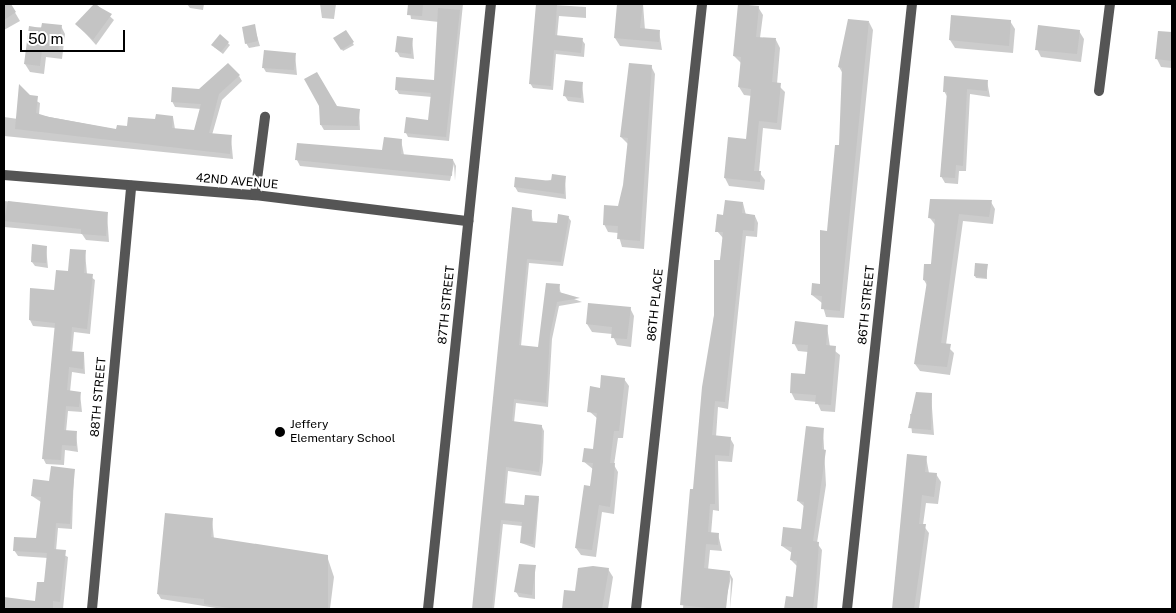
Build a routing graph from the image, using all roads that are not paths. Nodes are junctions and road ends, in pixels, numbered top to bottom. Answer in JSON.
{"nodes":[{"id":1,"x":491,"y":4,"type":"edge"},
{"id":2,"x":702,"y":4,"type":"edge"},
{"id":3,"x":912,"y":4,"type":"edge"},
{"id":4,"x":1110,"y":4,"type":"edge"},
{"id":5,"x":1099,"y":91,"type":"dead end"},
{"id":6,"x":265,"y":116,"type":"dead end"},
{"id":7,"x":4,"y":175,"type":"edge"},
{"id":8,"x":130,"y":186,"type":"junction"},
{"id":9,"x":255,"y":195,"type":"junction"},
{"id":10,"x":468,"y":221,"type":"junction"},
{"id":11,"x":92,"y":609,"type":"edge"},
{"id":12,"x":428,"y":609,"type":"edge"},
{"id":13,"x":636,"y":609,"type":"edge"},
{"id":14,"x":847,"y":609,"type":"edge"}],
"edges":[{"from":1,"to":10,"type":"street","name":"87TH STREET"},
{"from":2,"to":13,"type":"street","name":"86TH PLACE"},
{"from":3,"to":14,"type":"street","name":"86TH STREET"},
{"from":4,"to":5,"type":"street"},
{"from":6,"to":9,"type":"street"},
{"from":7,"to":8,"type":"street","name":"42ND AVENUE"},
{"from":8,"to":9,"type":"street","name":"42ND AVENUE"},
{"from":8,"to":11,"type":"street","name":"88TH STREET"},
{"from":9,"to":10,"type":"street","name":"42ND AVENUE"},
{"from":10,"to":12,"type":"street","name":"87TH STREET"}]}
